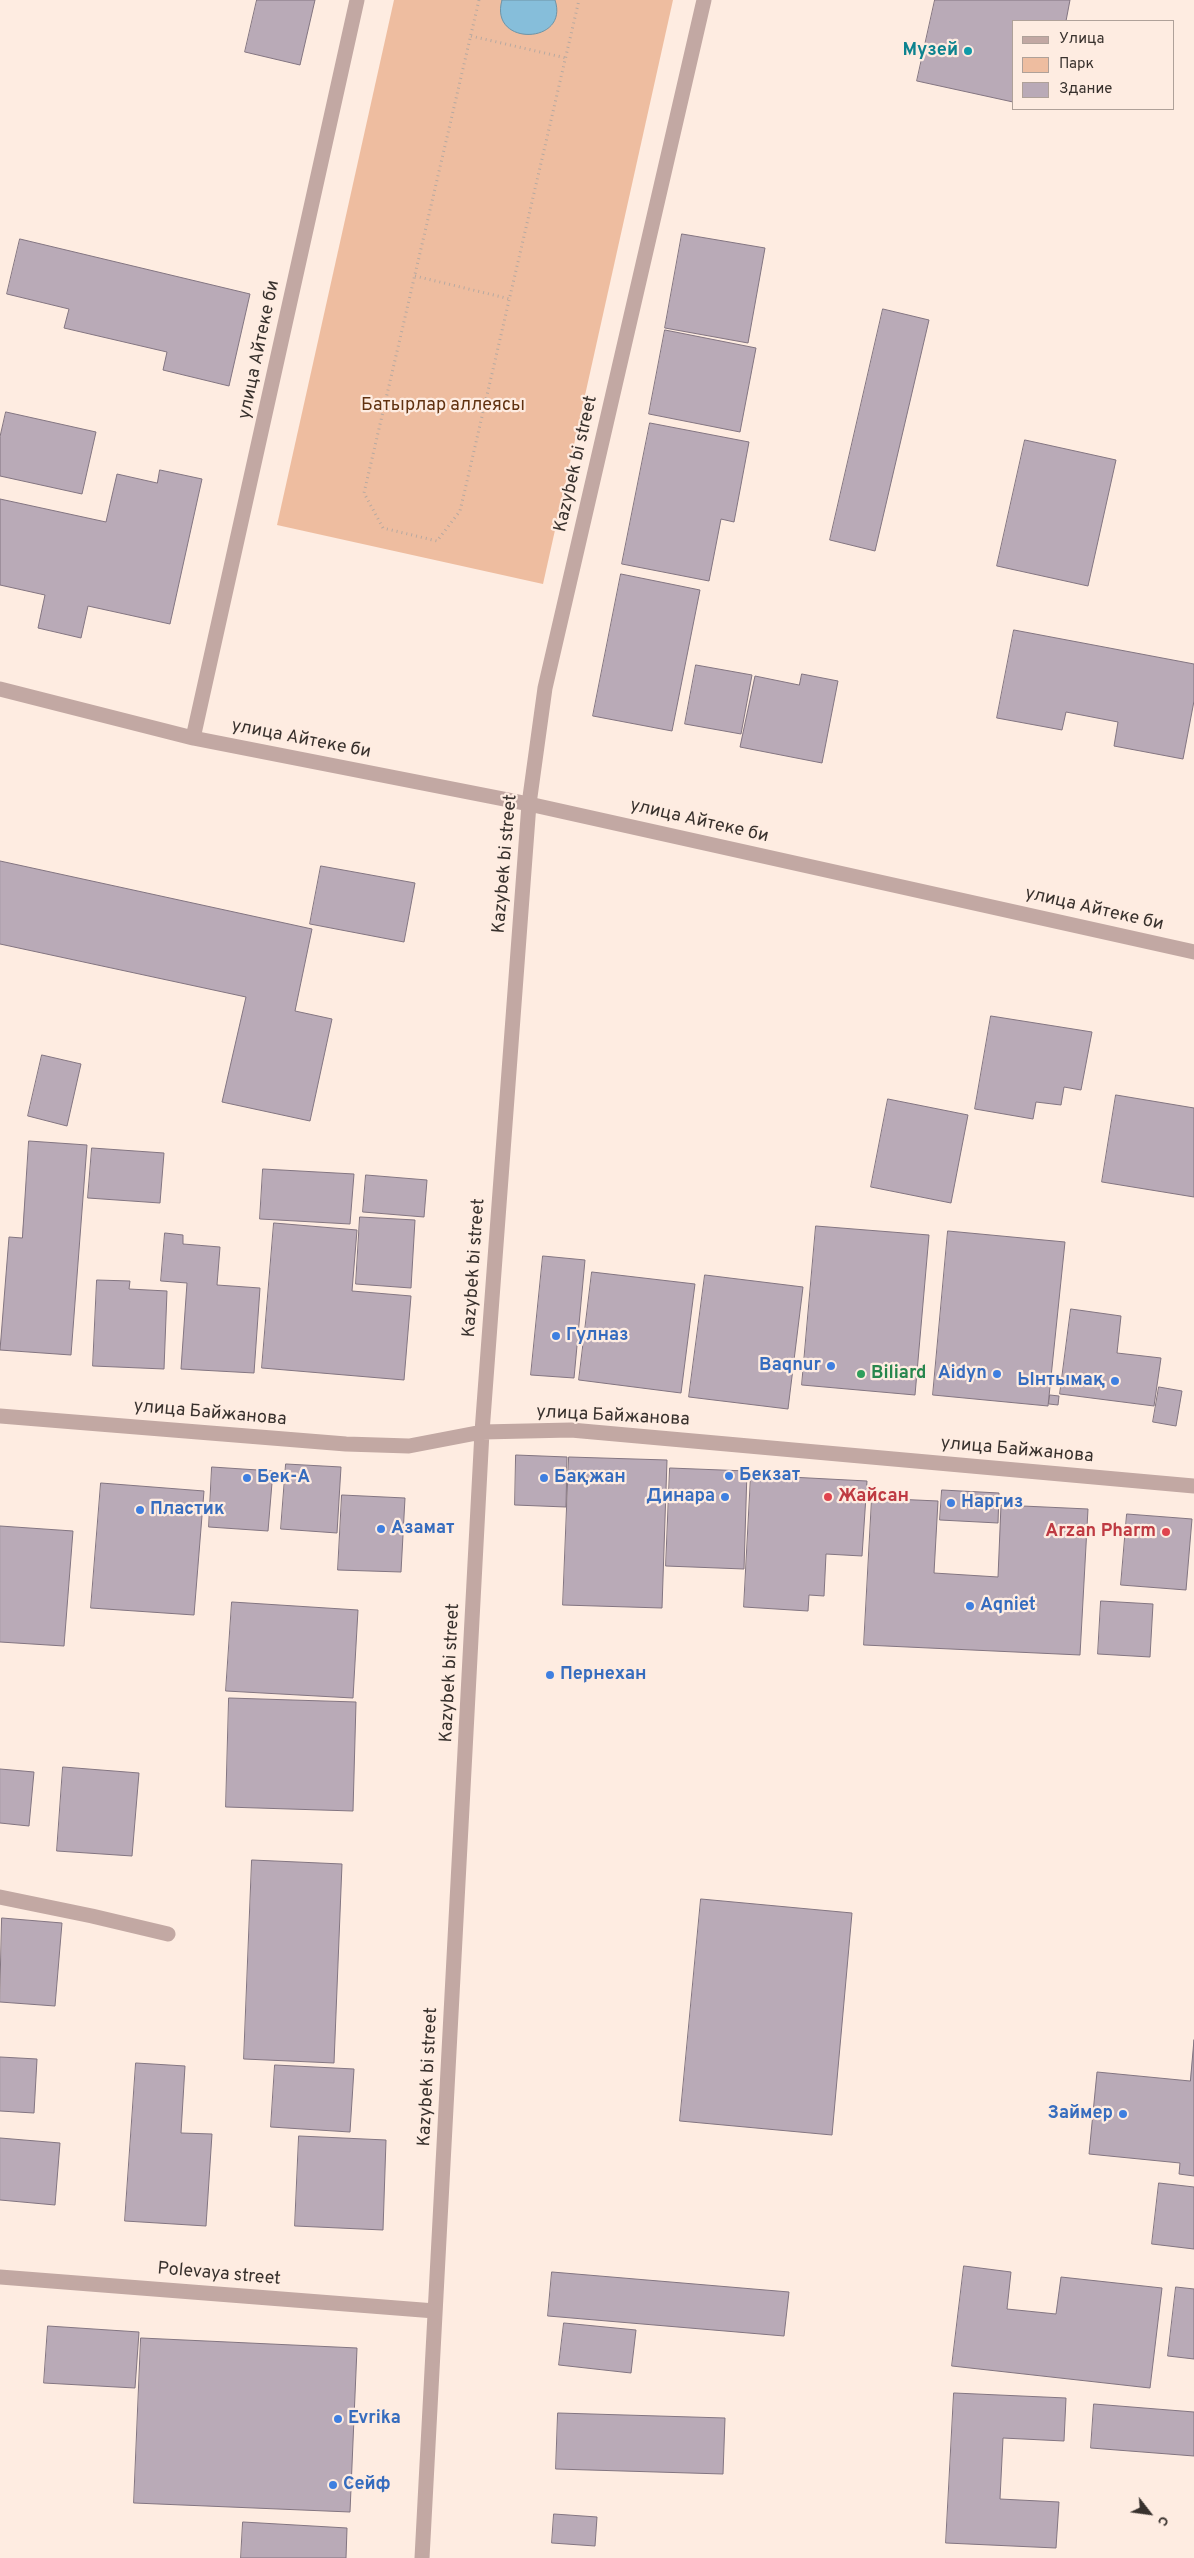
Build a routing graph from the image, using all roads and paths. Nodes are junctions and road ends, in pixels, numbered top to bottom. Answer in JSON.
{"nodes":[{"id":1,"x":357,"y":0,"type":"edge"},
{"id":2,"x":479,"y":0,"type":"edge"},
{"id":3,"x":579,"y":0,"type":"edge"},
{"id":4,"x":704,"y":0,"type":"edge"},
{"id":5,"x":471,"y":36,"type":"junction"},
{"id":6,"x":566,"y":58,"type":"junction"},
{"id":7,"x":415,"y":276,"type":"junction"},
{"id":8,"x":510,"y":299,"type":"junction"},
{"id":9,"x":0,"y":689,"type":"edge"},
{"id":10,"x":193,"y":738,"type":"junction"},
{"id":11,"x":529,"y":804,"type":"junction"},
{"id":12,"x":1194,"y":952,"type":"edge"},
{"id":13,"x":0,"y":1416,"type":"edge"},
{"id":14,"x":482,"y":1432,"type":"junction"},
{"id":15,"x":1194,"y":1486,"type":"edge"},
{"id":16,"x":0,"y":1898,"type":"edge"},
{"id":17,"x":168,"y":1934,"type":"dead end"},
{"id":18,"x":0,"y":2277,"type":"edge"},
{"id":19,"x":435,"y":2311,"type":"junction"},
{"id":20,"x":422,"y":2558,"type":"edge"}],
"edges":[{"from":1,"to":10,"type":"street","name":"улица Айтеке би"},
{"from":2,"to":5,"type":"path"},
{"from":3,"to":6,"type":"path"},
{"from":4,"to":11,"type":"street","name":"Kazybek bi street"},
{"from":5,"to":6,"type":"path"},
{"from":5,"to":7,"type":"path"},
{"from":6,"to":8,"type":"path"},
{"from":7,"to":8,"type":"path"},
{"from":7,"to":8,"type":"path"},
{"from":9,"to":10,"type":"street","name":"улица Айтеке би"},
{"from":10,"to":11,"type":"street","name":"улица Айтеке би"},
{"from":11,"to":12,"type":"street","name":"улица Айтеке би"},
{"from":11,"to":14,"type":"street","name":"Kazybek bi street"},
{"from":13,"to":14,"type":"street","name":"улица Байжанова"},
{"from":14,"to":15,"type":"street","name":"улица Байжанова"},
{"from":14,"to":19,"type":"street","name":"Kazybek bi street"},
{"from":16,"to":17,"type":"street"},
{"from":18,"to":19,"type":"street","name":"Polevaya street"},
{"from":19,"to":20,"type":"street","name":"Kazybek bi street"}]}
